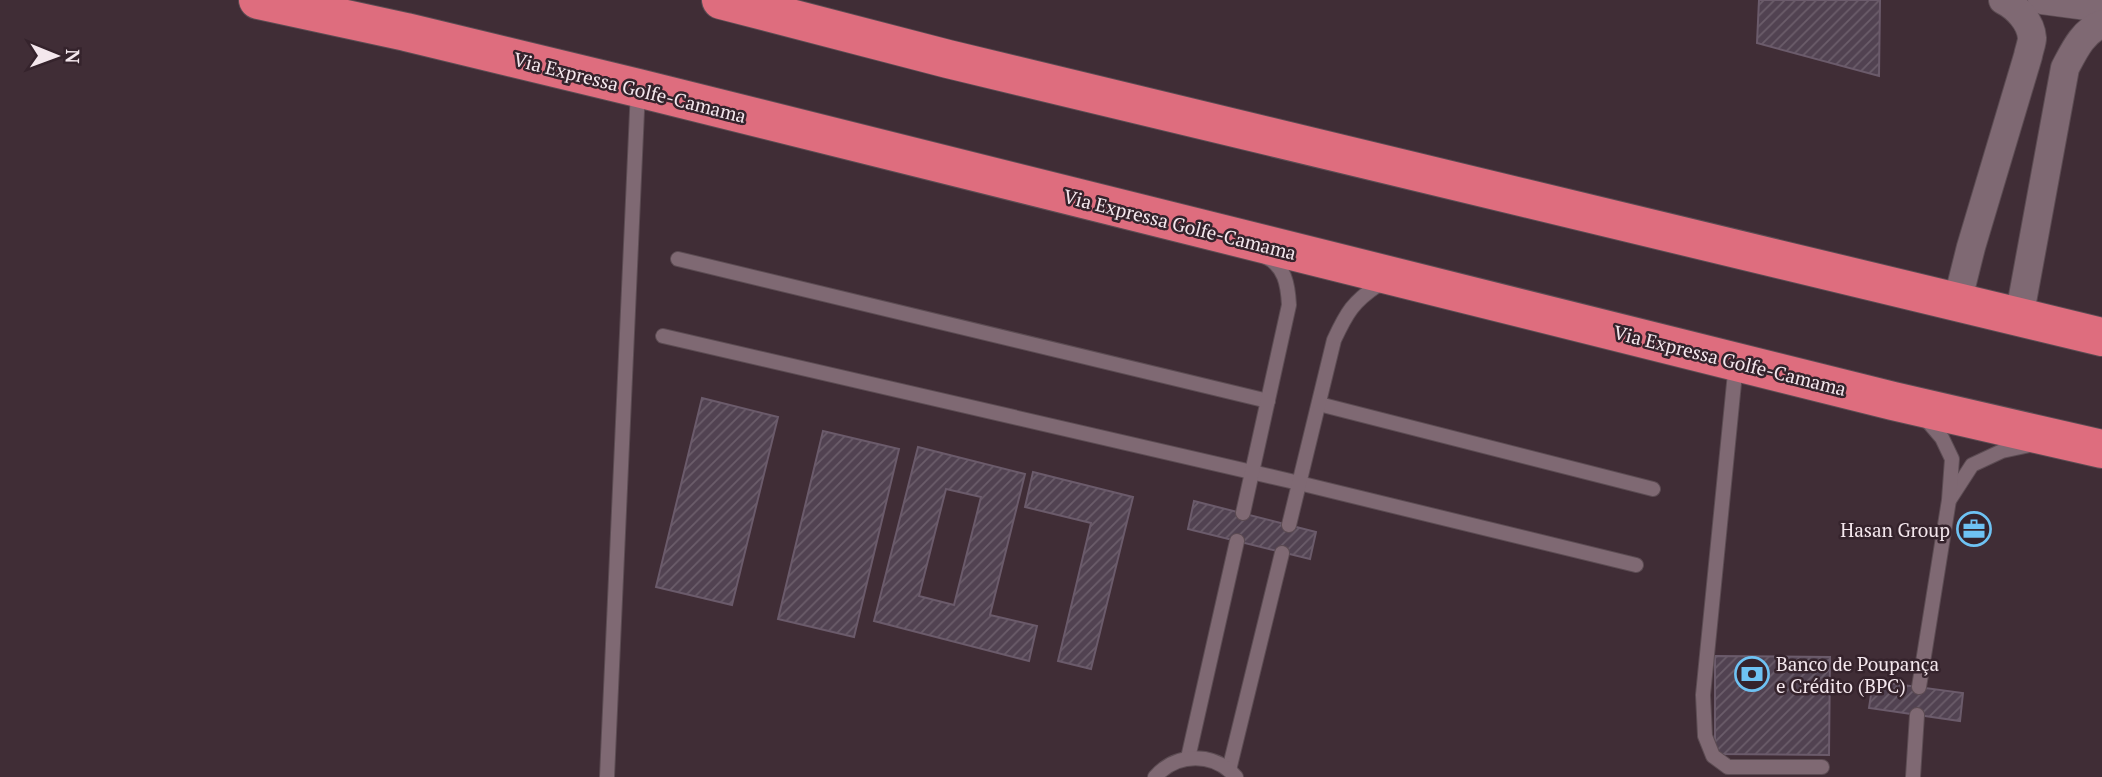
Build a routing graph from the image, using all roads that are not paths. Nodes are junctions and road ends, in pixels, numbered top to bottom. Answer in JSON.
{"nodes":[{"id":1,"x":258,"y":0,"type":"edge"},
{"id":2,"x":721,"y":0,"type":"edge"},
{"id":3,"x":2003,"y":0,"type":"edge"},
{"id":4,"x":2042,"y":0,"type":"edge"},
{"id":5,"x":2102,"y":8,"type":"edge"},
{"id":6,"x":2102,"y":24,"type":"edge"},
{"id":7,"x":638,"y":88,"type":"junction"},
{"id":8,"x":1192,"y":227,"type":"junction"},
{"id":9,"x":678,"y":259,"type":"dead end"},
{"id":10,"x":1468,"y":294,"type":"junction"},
{"id":11,"x":1957,"y":303,"type":"junction"},
{"id":12,"x":2019,"y":318,"type":"junction"},
{"id":13,"x":663,"y":336,"type":"dead end"},
{"id":14,"x":2102,"y":337,"type":"edge"},
{"id":15,"x":1736,"y":362,"type":"junction"},
{"id":16,"x":1268,"y":401,"type":"junction"},
{"id":17,"x":1893,"y":401,"type":"junction"},
{"id":18,"x":1319,"y":404,"type":"junction"},
{"id":19,"x":2086,"y":445,"type":"edge"},
{"id":20,"x":1252,"y":473,"type":"junction"},
{"id":21,"x":1299,"y":483,"type":"junction"},
{"id":22,"x":1653,"y":489,"type":"dead end"},
{"id":23,"x":1949,"y":500,"type":"junction"},
{"id":24,"x":1243,"y":513,"type":"dead end"},
{"id":25,"x":1289,"y":525,"type":"dead end"},
{"id":26,"x":1237,"y":541,"type":"dead end"},
{"id":27,"x":1282,"y":553,"type":"dead end"},
{"id":28,"x":1636,"y":565,"type":"dead end"},
{"id":29,"x":1919,"y":687,"type":"dead end"},
{"id":30,"x":1917,"y":715,"type":"dead end"},
{"id":31,"x":1188,"y":758,"type":"junction"},
{"id":32,"x":1822,"y":767,"type":"dead end"},
{"id":33,"x":1233,"y":773,"type":"edge"},
{"id":34,"x":607,"y":777,"type":"edge"},
{"id":35,"x":1155,"y":777,"type":"edge"},
{"id":36,"x":1913,"y":777,"type":"edge"}],
"edges":[{"from":1,"to":7,"type":"highway","name":"Via Expressa Golfe-Camama"},
{"from":2,"to":11,"type":"highway"},
{"from":3,"to":11,"type":"street"},
{"from":4,"to":5,"type":"street"},
{"from":6,"to":12,"type":"street"},
{"from":7,"to":8,"type":"highway","name":"Via Expressa Golfe-Camama"},
{"from":7,"to":34,"type":"lane"},
{"from":8,"to":10,"type":"highway","name":"Via Expressa Golfe-Camama"},
{"from":8,"to":16,"type":"lane"},
{"from":9,"to":16,"type":"lane"},
{"from":10,"to":15,"type":"highway","name":"Via Expressa Golfe-Camama"},
{"from":10,"to":18,"type":"lane"},
{"from":11,"to":12,"type":"highway"},
{"from":12,"to":14,"type":"highway"},
{"from":13,"to":20,"type":"lane"},
{"from":15,"to":17,"type":"highway","name":"Via Expressa Golfe-Camama"},
{"from":15,"to":32,"type":"lane"},
{"from":16,"to":20,"type":"lane"},
{"from":17,"to":19,"type":"highway","name":"Via Expressa Golfe-Camama"},
{"from":17,"to":23,"type":"lane"},
{"from":18,"to":21,"type":"lane"},
{"from":18,"to":22,"type":"lane"},
{"from":19,"to":23,"type":"lane"},
{"from":20,"to":21,"type":"lane"},
{"from":20,"to":24,"type":"lane"},
{"from":21,"to":25,"type":"lane"},
{"from":21,"to":28,"type":"lane"},
{"from":23,"to":29,"type":"lane"},
{"from":26,"to":31,"type":"lane"},
{"from":27,"to":33,"type":"lane"},
{"from":30,"to":36,"type":"lane"},
{"from":31,"to":33,"type":"lane"},
{"from":31,"to":35,"type":"lane"}]}
